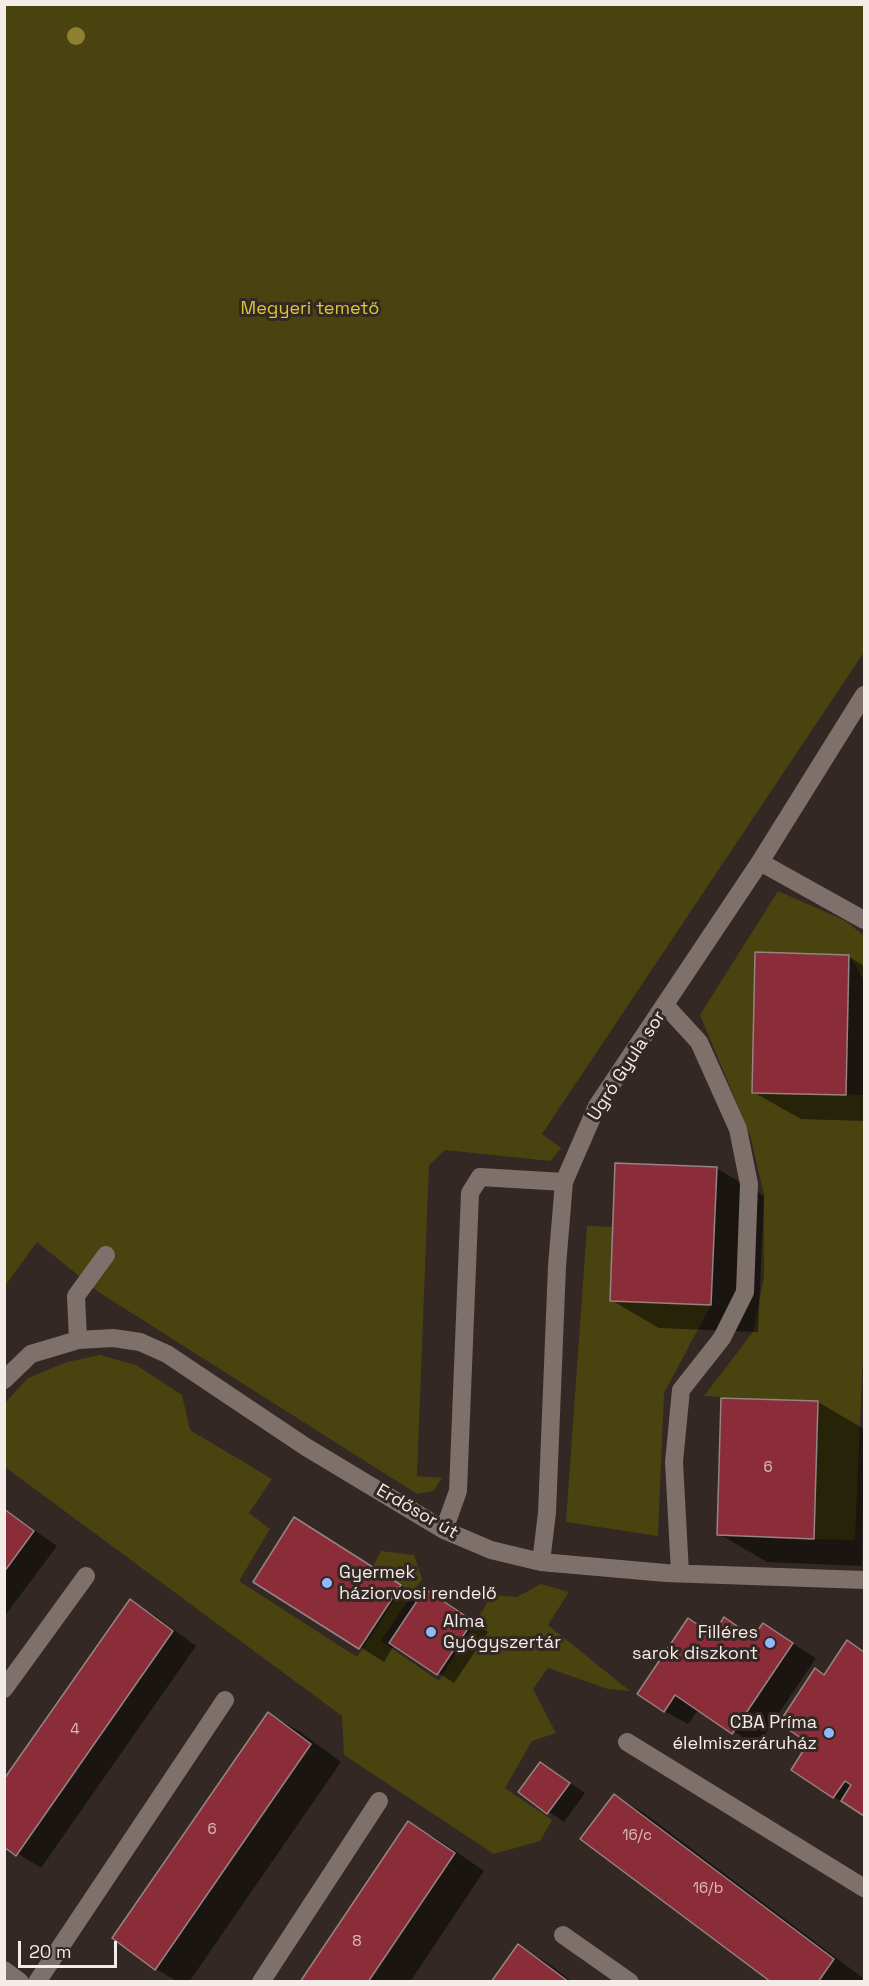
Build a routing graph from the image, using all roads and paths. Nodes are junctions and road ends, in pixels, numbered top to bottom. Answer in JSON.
{"nodes":[{"id":1,"x":864,"y":694,"type":"edge"},
{"id":2,"x":760,"y":861,"type":"junction"},
{"id":3,"x":864,"y":920,"type":"edge"},
{"id":4,"x":666,"y":1006,"type":"junction"},
{"id":5,"x":564,"y":1182,"type":"junction"},
{"id":6,"x":106,"y":1255,"type":"dead end"},
{"id":7,"x":78,"y":1340,"type":"junction"},
{"id":8,"x":4,"y":1380,"type":"edge"},
{"id":9,"x":444,"y":1530,"type":"junction"},
{"id":10,"x":541,"y":1562,"type":"junction"},
{"id":11,"x":680,"y":1573,"type":"junction"},
{"id":12,"x":87,"y":1576,"type":"dead end"},
{"id":13,"x":864,"y":1580,"type":"edge"},
{"id":14,"x":4,"y":1689,"type":"edge"},
{"id":15,"x":225,"y":1700,"type":"dead end"},
{"id":16,"x":627,"y":1742,"type":"dead end"},
{"id":17,"x":379,"y":1801,"type":"dead end"},
{"id":18,"x":864,"y":1888,"type":"edge"},
{"id":19,"x":563,"y":1935,"type":"dead end"},
{"id":20,"x":4,"y":1970,"type":"edge"},
{"id":21,"x":20,"y":1982,"type":"edge"},
{"id":22,"x":38,"y":1982,"type":"edge"},
{"id":23,"x":261,"y":1982,"type":"edge"},
{"id":24,"x":630,"y":1982,"type":"edge"}],
"edges":[{"from":1,"to":2,"type":"street","name":"Ugró Gyula sor"},
{"from":2,"to":3,"type":"street"},
{"from":2,"to":4,"type":"street","name":"Ugró Gyula sor"},
{"from":4,"to":5,"type":"street","name":"Ugró Gyula sor"},
{"from":4,"to":11,"type":"street"},
{"from":5,"to":9,"type":"street"},
{"from":5,"to":10,"type":"street","name":"Ugró Gyula sor"},
{"from":6,"to":7,"type":"street"},
{"from":7,"to":8,"type":"street","name":"Erdősor út"},
{"from":7,"to":9,"type":"street","name":"Erdősor út"},
{"from":9,"to":10,"type":"street","name":"Erdősor út"},
{"from":10,"to":11,"type":"street","name":"Erdősor út"},
{"from":11,"to":13,"type":"street","name":"Erdősor út"},
{"from":12,"to":14,"type":"street"},
{"from":15,"to":22,"type":"street"},
{"from":16,"to":18,"type":"street"},
{"from":17,"to":23,"type":"street"},
{"from":19,"to":24,"type":"street"},
{"from":20,"to":21,"type":"street"}]}
